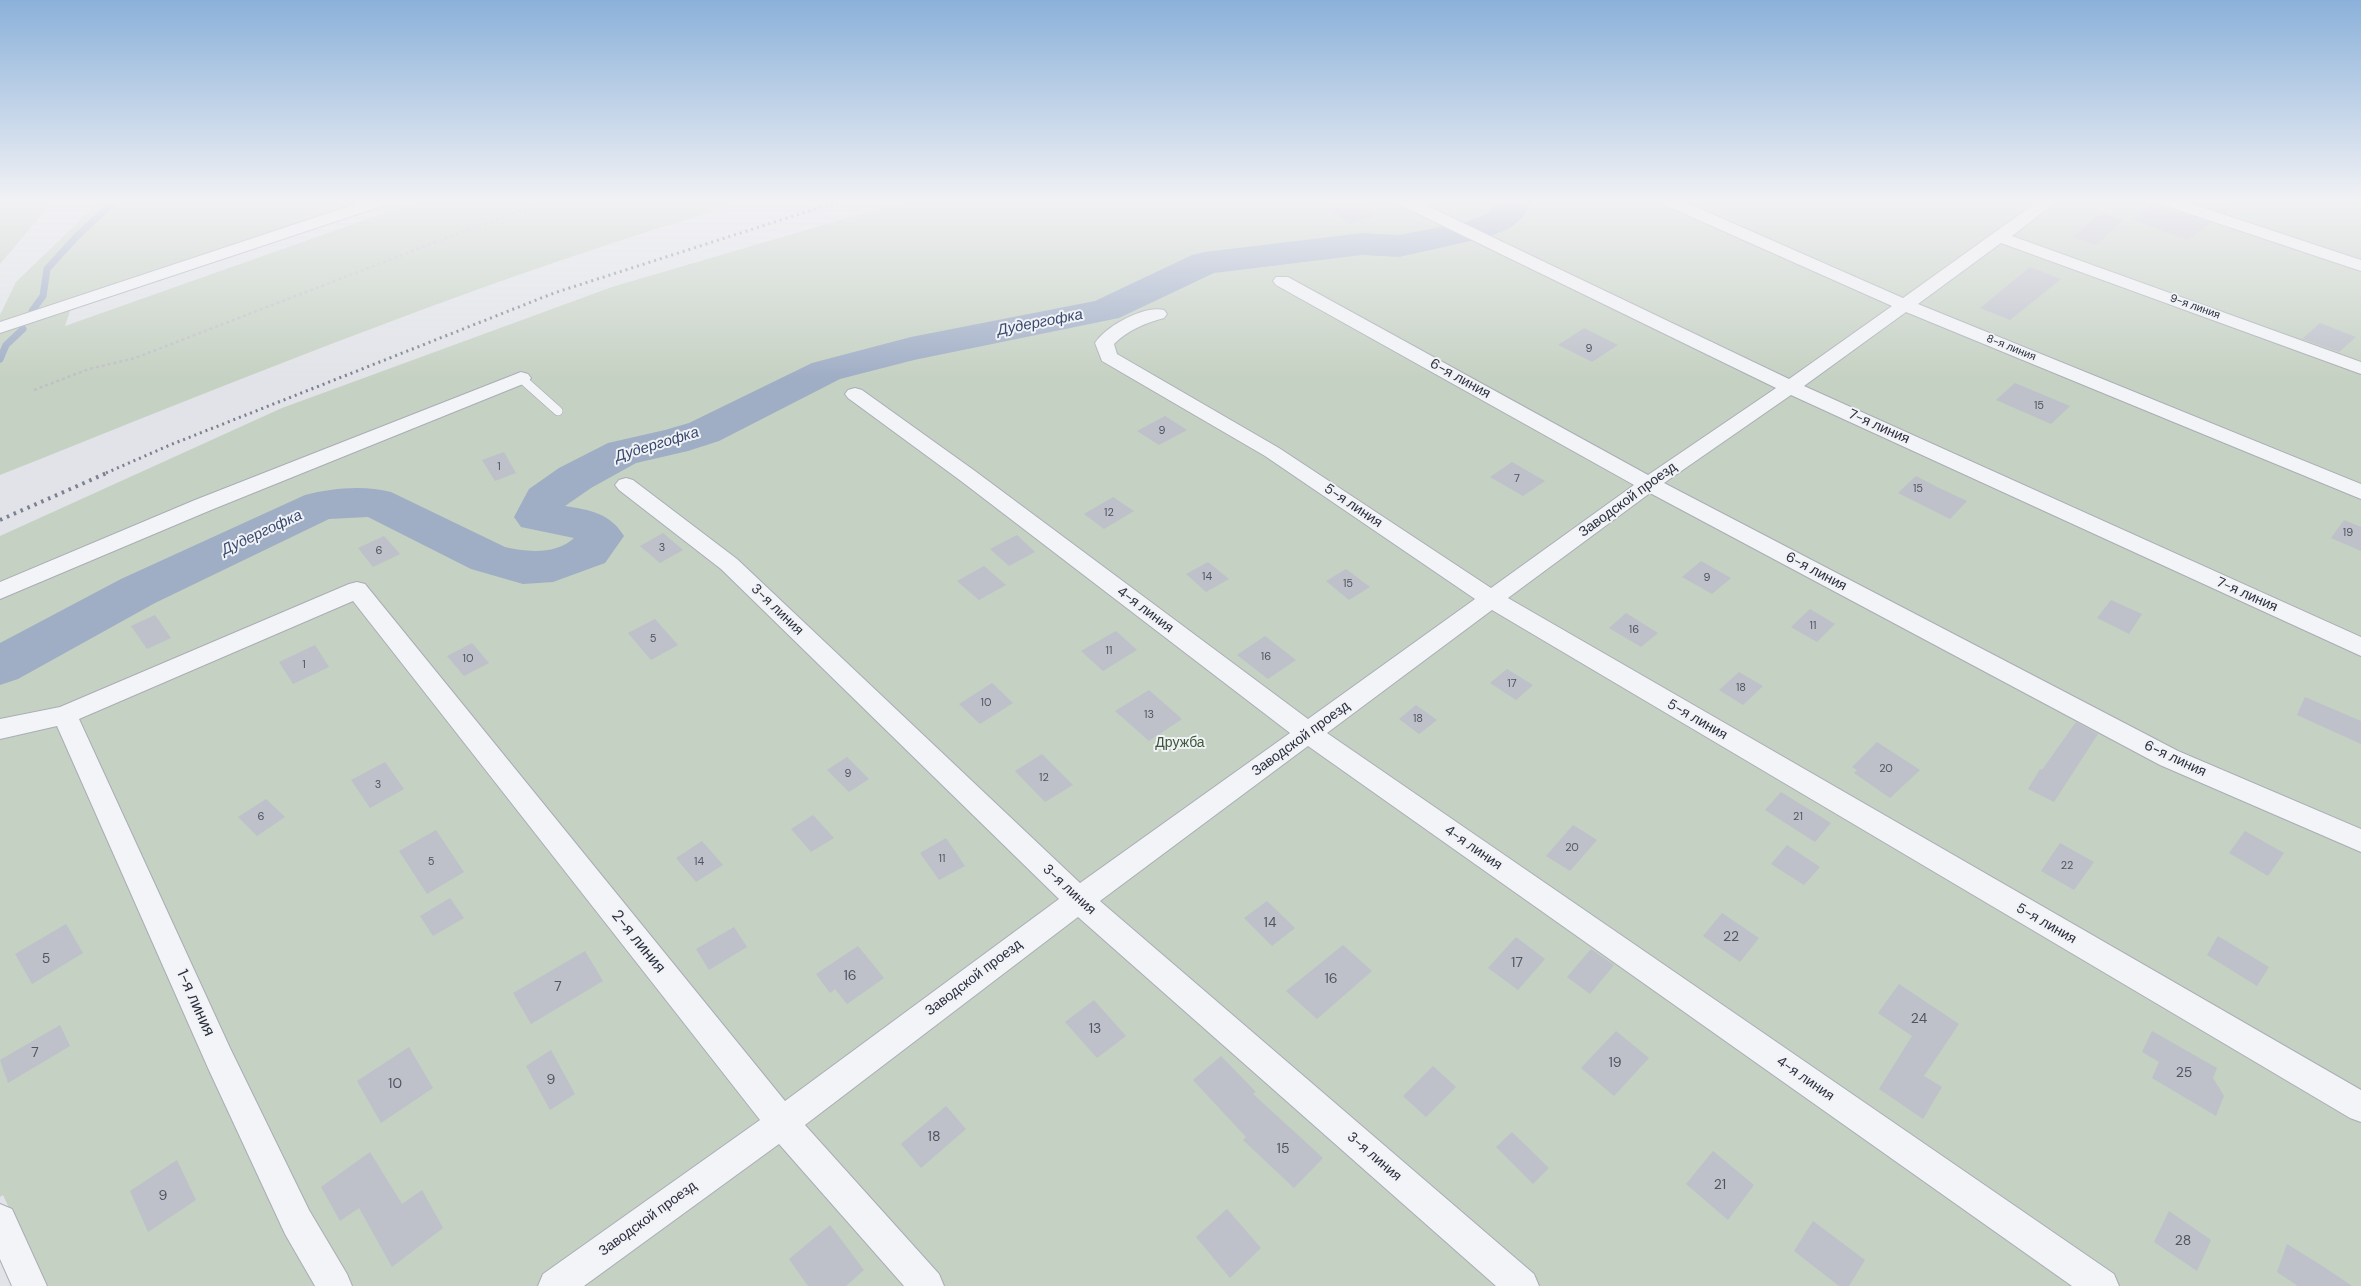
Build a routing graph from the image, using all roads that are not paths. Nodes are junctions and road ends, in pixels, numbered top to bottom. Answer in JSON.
{"nodes":[{"id":1,"x":207,"y":259,"type":"edge"},
{"id":2,"x":1524,"y":259,"type":"edge"},
{"id":3,"x":1800,"y":259,"type":"edge"},
{"id":4,"x":1968,"y":259,"type":"edge"},
{"id":5,"x":2063,"y":259,"type":"edge"},
{"id":6,"x":2340,"y":259,"type":"edge"},
{"id":7,"x":2361,"y":266,"type":"edge"},
{"id":8,"x":1282,"y":281,"type":"dead end"},
{"id":9,"x":1905,"y":305,"type":"junction"},
{"id":10,"x":1158,"y":314,"type":"dead end"},
{"id":11,"x":0,"y":328,"type":"edge"},
{"id":12,"x":2361,"y":368,"type":"edge"},
{"id":13,"x":521,"y":378,"type":"joint"},
{"id":14,"x":1790,"y":387,"type":"junction"},
{"id":15,"x":855,"y":394,"type":"dead end"},
{"id":16,"x":558,"y":411,"type":"dead end"},
{"id":17,"x":1648,"y":484,"type":"junction"},
{"id":18,"x":626,"y":485,"type":"dead end"},
{"id":19,"x":2361,"y":492,"type":"edge"},
{"id":20,"x":0,"y":591,"type":"edge"},
{"id":21,"x":1491,"y":599,"type":"junction"},
{"id":22,"x":2361,"y":647,"type":"edge"},
{"id":23,"x":65,"y":715,"type":"junction"},
{"id":24,"x":0,"y":729,"type":"edge"},
{"id":25,"x":1308,"y":733,"type":"junction"},
{"id":26,"x":2361,"y":841,"type":"edge"},
{"id":27,"x":1079,"y":900,"type":"junction"},
{"id":28,"x":2361,"y":1107,"type":"edge"},
{"id":29,"x":782,"y":1123,"type":"junction"},
{"id":30,"x":0,"y":1221,"type":"edge"},
{"id":31,"x":30,"y":1286,"type":"edge"},
{"id":32,"x":335,"y":1286,"type":"edge"},
{"id":33,"x":555,"y":1286,"type":"edge"},
{"id":34,"x":927,"y":1286,"type":"edge"},
{"id":35,"x":1522,"y":1286,"type":"edge"},
{"id":36,"x":2102,"y":1286,"type":"edge"}],
"edges":[{"from":1,"to":11,"type":"street"},
{"from":2,"to":14,"type":"street","name":"7-я линия"},
{"from":3,"to":9,"type":"street","name":"8-я линия"},
{"from":4,"to":9,"type":"street","name":"Заводской проезд"},
{"from":5,"to":12,"type":"street","name":"9-я линия"},
{"from":6,"to":7,"type":"street"},
{"from":8,"to":17,"type":"street","name":"6-я линия"},
{"from":9,"to":14,"type":"street","name":"Заводской проезд"},
{"from":9,"to":19,"type":"street","name":"8-я линия"},
{"from":10,"to":21,"type":"street","name":"5-я линия"},
{"from":13,"to":16,"type":"lane"},
{"from":13,"to":20,"type":"street"},
{"from":14,"to":17,"type":"street","name":"Заводской проезд"},
{"from":14,"to":22,"type":"street","name":"7-я линия"},
{"from":15,"to":25,"type":"street","name":"4-я линия"},
{"from":17,"to":21,"type":"street","name":"Заводской проезд"},
{"from":17,"to":26,"type":"street","name":"6-я линия"},
{"from":18,"to":27,"type":"street","name":"3-я линия"},
{"from":21,"to":25,"type":"street","name":"Заводской проезд"},
{"from":21,"to":28,"type":"street","name":"5-я линия"},
{"from":23,"to":24,"type":"street"},
{"from":23,"to":29,"type":"street","name":"2-я линия"},
{"from":23,"to":32,"type":"street","name":"1-я линия"},
{"from":25,"to":27,"type":"street","name":"Заводской проезд"},
{"from":25,"to":36,"type":"street","name":"4-я линия"},
{"from":27,"to":29,"type":"street","name":"Заводской проезд"},
{"from":27,"to":35,"type":"street","name":"3-я линия"},
{"from":29,"to":33,"type":"street","name":"Заводской проезд"},
{"from":29,"to":34,"type":"street","name":"2-я линия"},
{"from":30,"to":31,"type":"street"}]}
